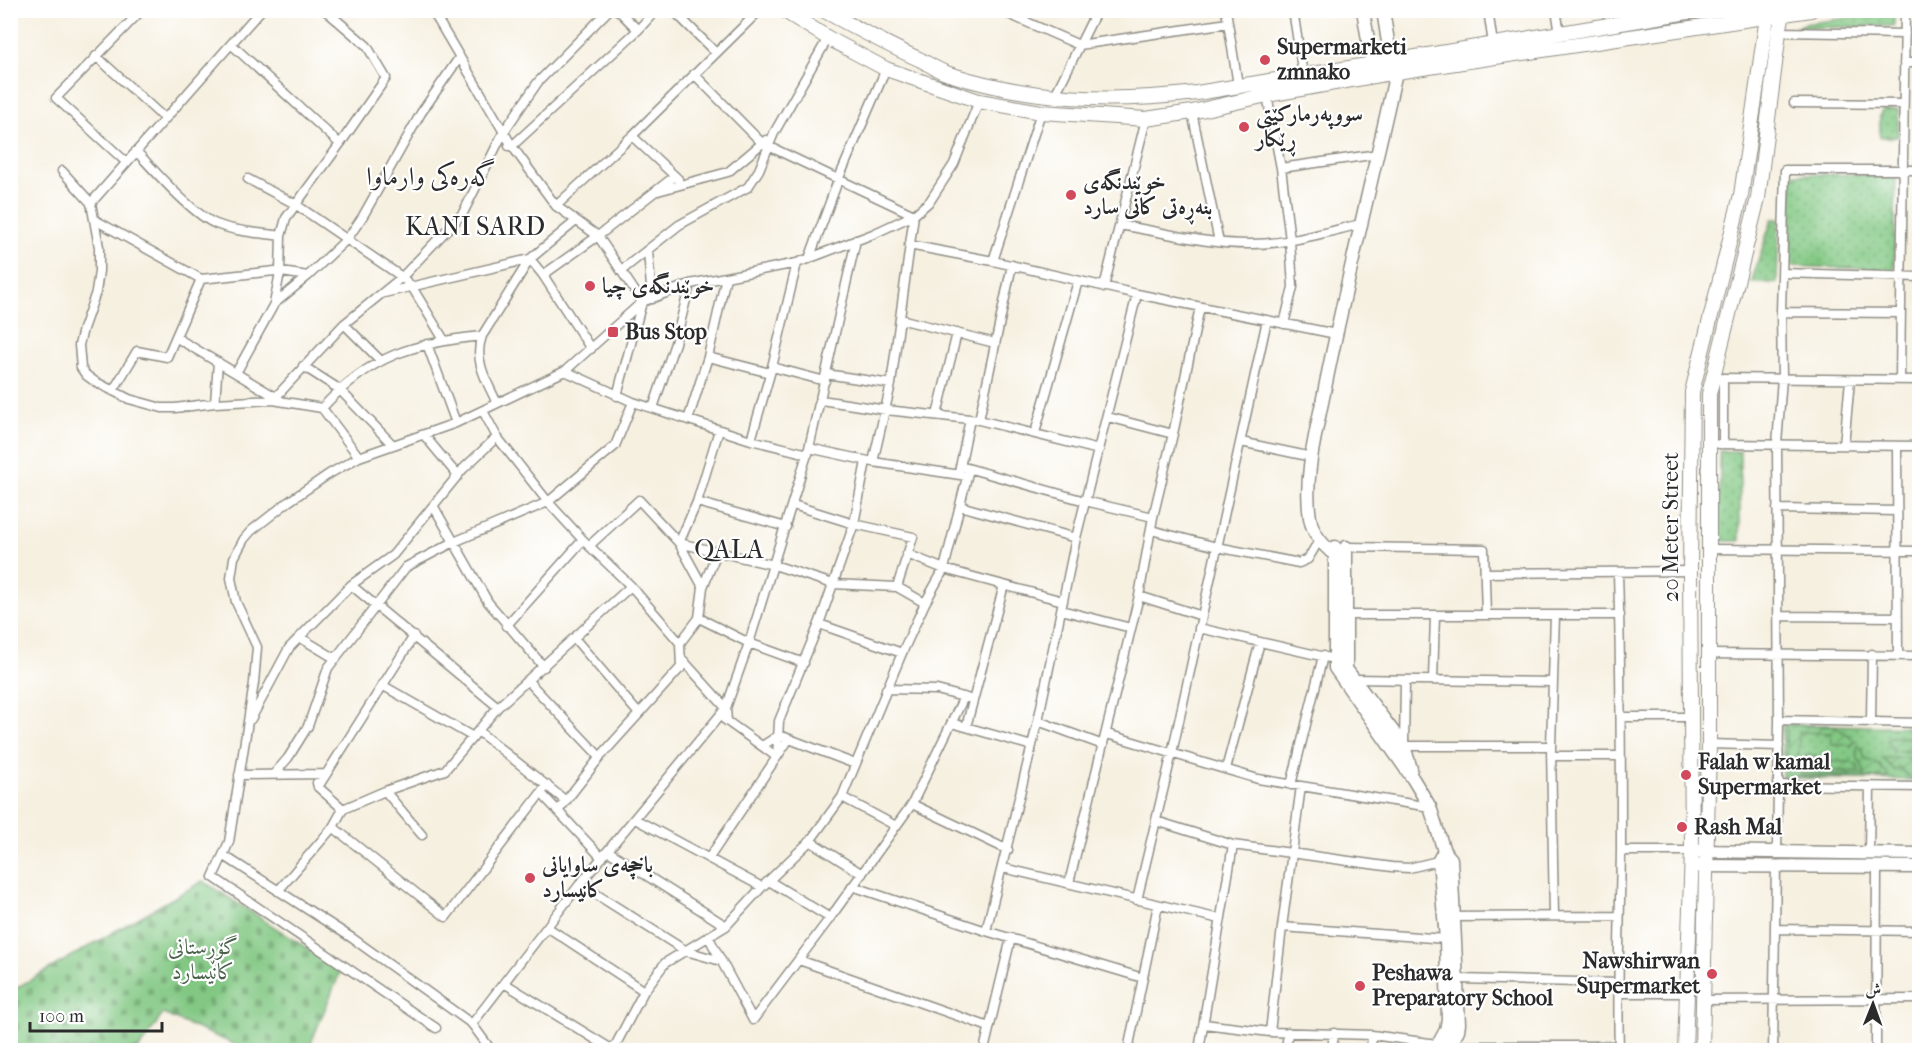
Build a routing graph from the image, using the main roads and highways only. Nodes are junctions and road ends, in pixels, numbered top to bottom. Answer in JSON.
{"nodes":[{"id":1,"x":783,"y":10,"type":"edge"},
{"id":2,"x":823,"y":10,"type":"edge"},
{"id":3,"x":1700,"y":10,"type":"edge"},
{"id":4,"x":1811,"y":10,"type":"edge"},
{"id":5,"x":1784,"y":13,"type":"edge"},
{"id":6,"x":1768,"y":14,"type":"edge"},
{"id":7,"x":1762,"y":52,"type":"junction"},
{"id":8,"x":1777,"y":52,"type":"junction"},
{"id":9,"x":1393,"y":66,"type":"junction"},
{"id":10,"x":1197,"y":93,"type":"junction"},
{"id":11,"x":1196,"y":111,"type":"junction"},
{"id":12,"x":1692,"y":645,"type":"junction"},
{"id":13,"x":1709,"y":650,"type":"junction"},
{"id":14,"x":1685,"y":1050,"type":"edge"},
{"id":15,"x":1702,"y":1050,"type":"edge"}],
"edges":[{"from":1,"to":11,"type":"main road"},
{"from":2,"to":10,"type":"main road"},
{"from":3,"to":9,"type":"main road"},
{"from":4,"to":5,"type":"main road"},
{"from":5,"to":6,"type":"main road"},
{"from":5,"to":8,"type":"main road","name":"20 Meter Street"},
{"from":6,"to":7,"type":"main road","name":"20 Meter Street"},
{"from":6,"to":9,"type":"main road"},
{"from":7,"to":8,"type":"main road"},
{"from":7,"to":12,"type":"main road","name":"20 Meter Street"},
{"from":8,"to":13,"type":"main road","name":"20 Meter Street"},
{"from":9,"to":10,"type":"main road"},
{"from":9,"to":11,"type":"main road"},
{"from":10,"to":11,"type":"main road"},
{"from":12,"to":13,"type":"main road"},
{"from":12,"to":14,"type":"main road","name":"20 Meter Street"},
{"from":13,"to":15,"type":"main road","name":"20 Meter Street"}]}
